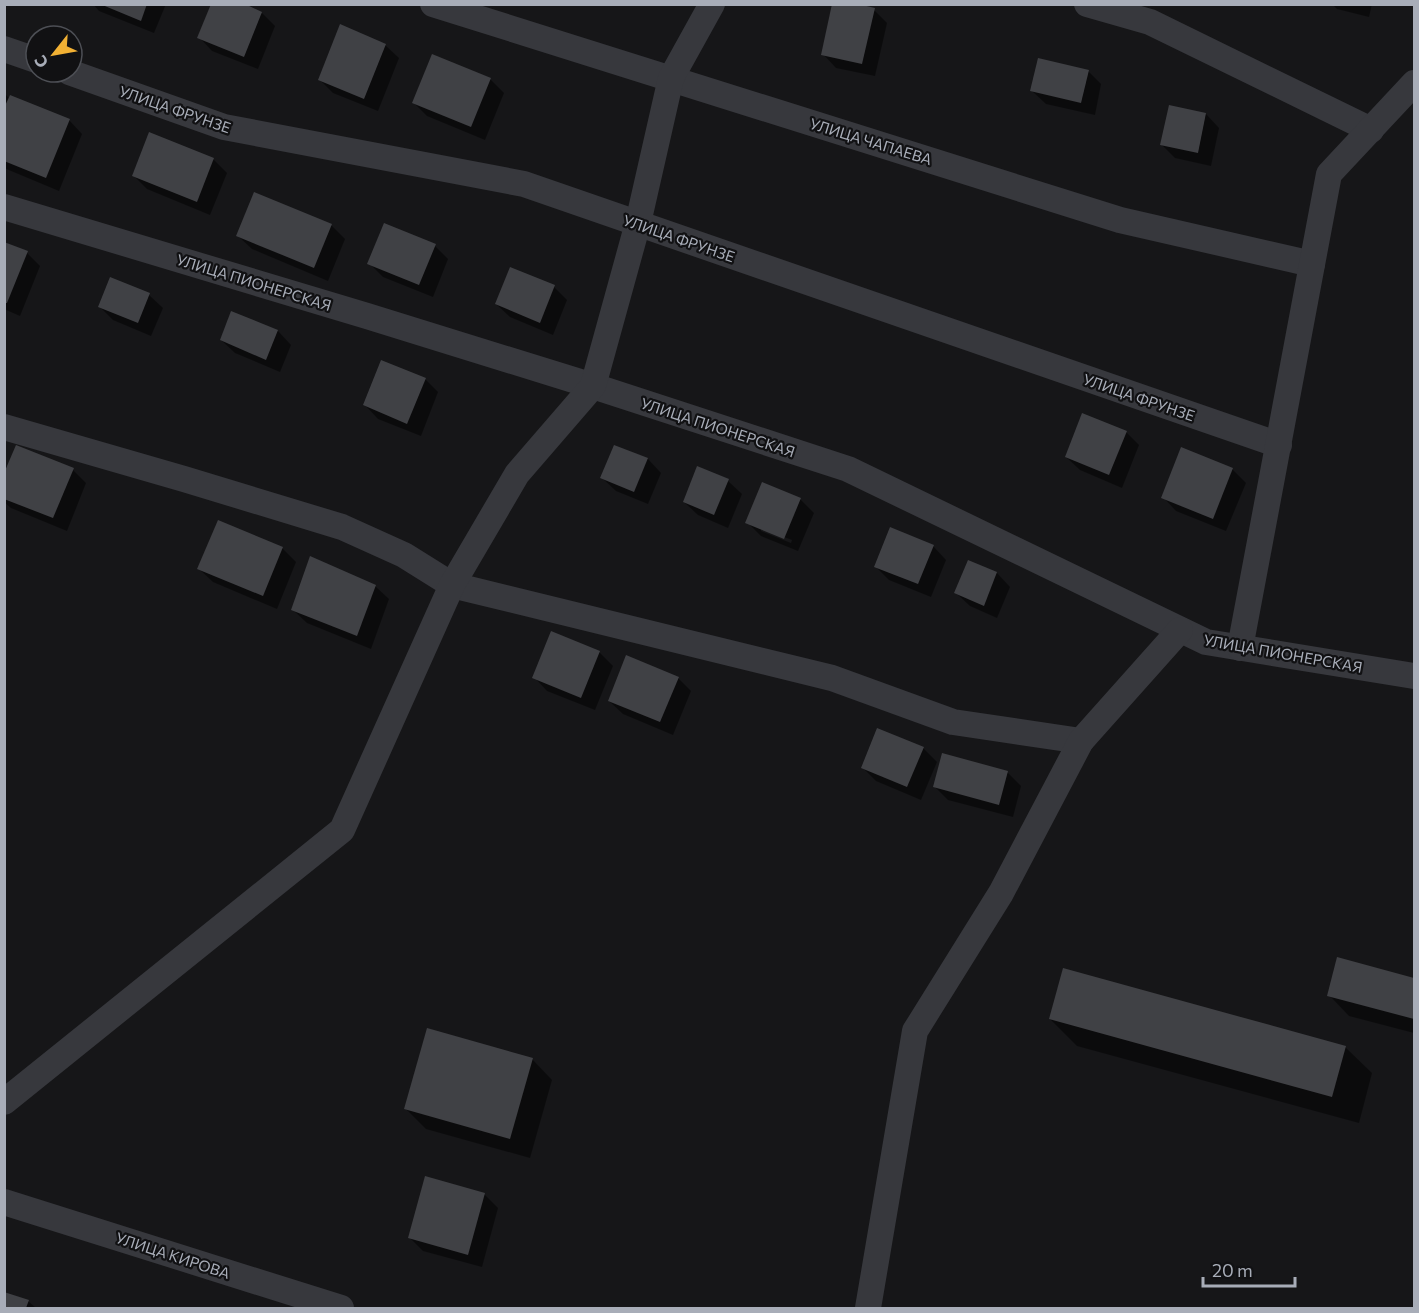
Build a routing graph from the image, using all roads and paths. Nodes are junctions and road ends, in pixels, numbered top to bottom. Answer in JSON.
{"nodes":[{"id":1,"x":433,"y":4,"type":"edge"},
{"id":2,"x":712,"y":4,"type":"edge"},
{"id":3,"x":1087,"y":4,"type":"edge"},
{"id":4,"x":4,"y":49,"type":"edge"},
{"id":5,"x":24,"y":56,"type":"edge"},
{"id":6,"x":84,"y":77,"type":"edge"},
{"id":7,"x":671,"y":78,"type":"junction"},
{"id":8,"x":1414,"y":83,"type":"edge"},
{"id":9,"x":1371,"y":130,"type":"junction"},
{"id":10,"x":4,"y":207,"type":"edge"},
{"id":11,"x":638,"y":223,"type":"junction"},
{"id":12,"x":1312,"y":264,"type":"junction"},
{"id":13,"x":593,"y":386,"type":"junction"},
{"id":14,"x":4,"y":427,"type":"edge"},
{"id":15,"x":1278,"y":445,"type":"junction"},
{"id":16,"x":452,"y":585,"type":"junction"},
{"id":17,"x":1180,"y":630,"type":"junction"},
{"id":18,"x":1240,"y":648,"type":"junction"},
{"id":19,"x":1414,"y":676,"type":"edge"},
{"id":20,"x":1081,"y":741,"type":"junction"},
{"id":21,"x":4,"y":1102,"type":"edge"},
{"id":22,"x":4,"y":1202,"type":"edge"},
{"id":23,"x":341,"y":1308,"type":"edge"},
{"id":24,"x":868,"y":1308,"type":"edge"}],
"edges":[{"from":1,"to":7,"type":"street","name":"УЛИЦА ЧАПАЕВА"},
{"from":2,"to":7,"type":"street"},
{"from":3,"to":9,"type":"street"},
{"from":4,"to":5,"type":"street"},
{"from":6,"to":11,"type":"street","name":"УЛИЦА ФРУНЗЕ"},
{"from":7,"to":11,"type":"street"},
{"from":7,"to":12,"type":"street","name":"УЛИЦА ЧАПАЕВА"},
{"from":8,"to":9,"type":"street"},
{"from":9,"to":12,"type":"street"},
{"from":10,"to":13,"type":"street","name":"УЛИЦА ПИОНЕРСКАЯ"},
{"from":11,"to":13,"type":"street"},
{"from":11,"to":15,"type":"street","name":"УЛИЦА ФРУНЗЕ"},
{"from":12,"to":15,"type":"street"},
{"from":13,"to":16,"type":"street"},
{"from":13,"to":17,"type":"street","name":"УЛИЦА ПИОНЕРСКАЯ"},
{"from":14,"to":16,"type":"street"},
{"from":15,"to":18,"type":"street"},
{"from":16,"to":20,"type":"street"},
{"from":16,"to":21,"type":"street"},
{"from":17,"to":18,"type":"street","name":"УЛИЦА ПИОНЕРСКАЯ"},
{"from":17,"to":20,"type":"street"},
{"from":18,"to":19,"type":"street","name":"УЛИЦА ПИОНЕРСКАЯ"},
{"from":20,"to":24,"type":"street"},
{"from":22,"to":23,"type":"street","name":"УЛИЦА КИРОВА"}]}
